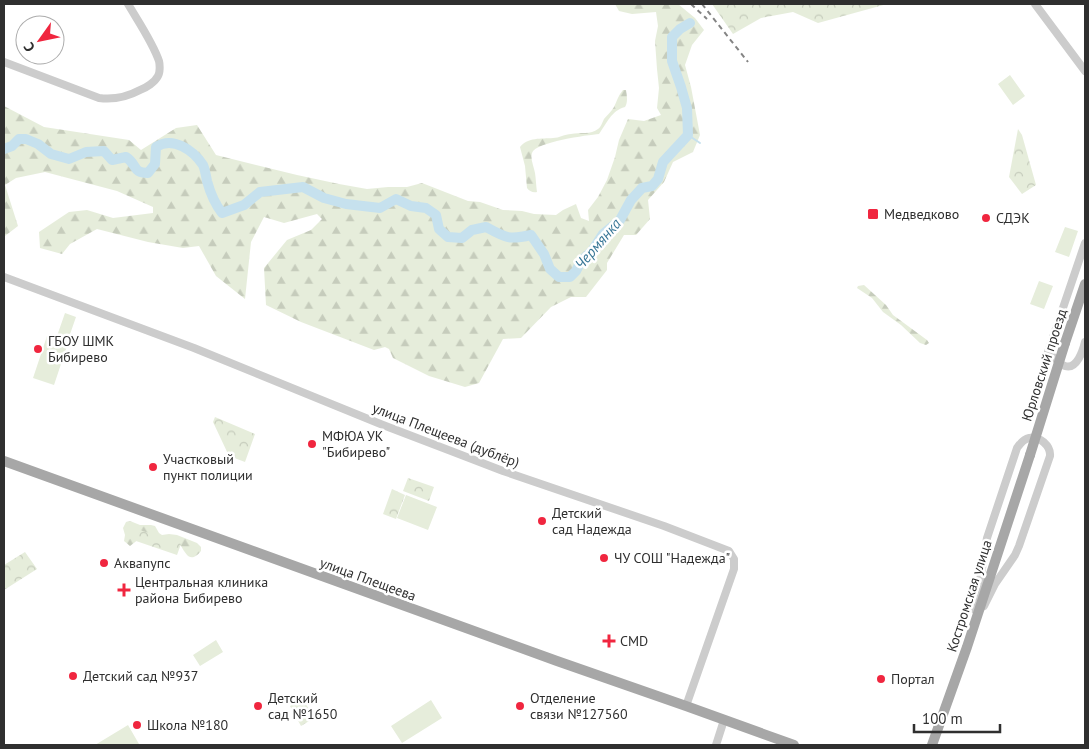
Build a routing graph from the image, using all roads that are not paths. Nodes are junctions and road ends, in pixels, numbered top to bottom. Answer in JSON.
{"nodes":[{"id":1,"x":128,"y":4,"type":"edge"},
{"id":2,"x":1035,"y":4,"type":"edge"},
{"id":3,"x":4,"y":62,"type":"edge"},
{"id":4,"x":1085,"y":71,"type":"edge"},
{"id":5,"x":1085,"y":242,"type":"edge"},
{"id":6,"x":4,"y":277,"type":"edge"},
{"id":7,"x":1085,"y":284,"type":"edge"},
{"id":8,"x":1085,"y":342,"type":"edge"},
{"id":9,"x":1030,"y":455,"type":"joint"},
{"id":10,"x":4,"y":461,"type":"edge"},
{"id":11,"x":973,"y":628,"type":"junction"},
{"id":12,"x":967,"y":647,"type":"junction"},
{"id":13,"x":686,"y":706,"type":"junction"},
{"id":14,"x":724,"y":720,"type":"junction"},
{"id":15,"x":716,"y":745,"type":"edge"},
{"id":16,"x":794,"y":745,"type":"edge"},
{"id":17,"x":932,"y":745,"type":"edge"}],
"edges":[{"from":1,"to":3,"type":"street"},
{"from":2,"to":4,"type":"street"},
{"from":5,"to":8,"type":"street"},
{"from":6,"to":13,"type":"street","name":"улица Плещеева (дублёр)"},
{"from":7,"to":9,"type":"main road","name":"Юрловский проезд","bridge":true},
{"from":9,"to":11,"type":"main road","name":"Костромская улица"},
{"from":10,"to":13,"type":"main road","name":"улица Плещеева"},
{"from":11,"to":12,"type":"main road","name":"Костромская улица"},
{"from":11,"to":12,"type":"street"},
{"from":12,"to":17,"type":"main road","name":"Костромская улица"},
{"from":13,"to":14,"type":"main road","name":"улица Плещеева"},
{"from":14,"to":15,"type":"street"},
{"from":14,"to":16,"type":"main road","name":"улица Плещеева"}]}
